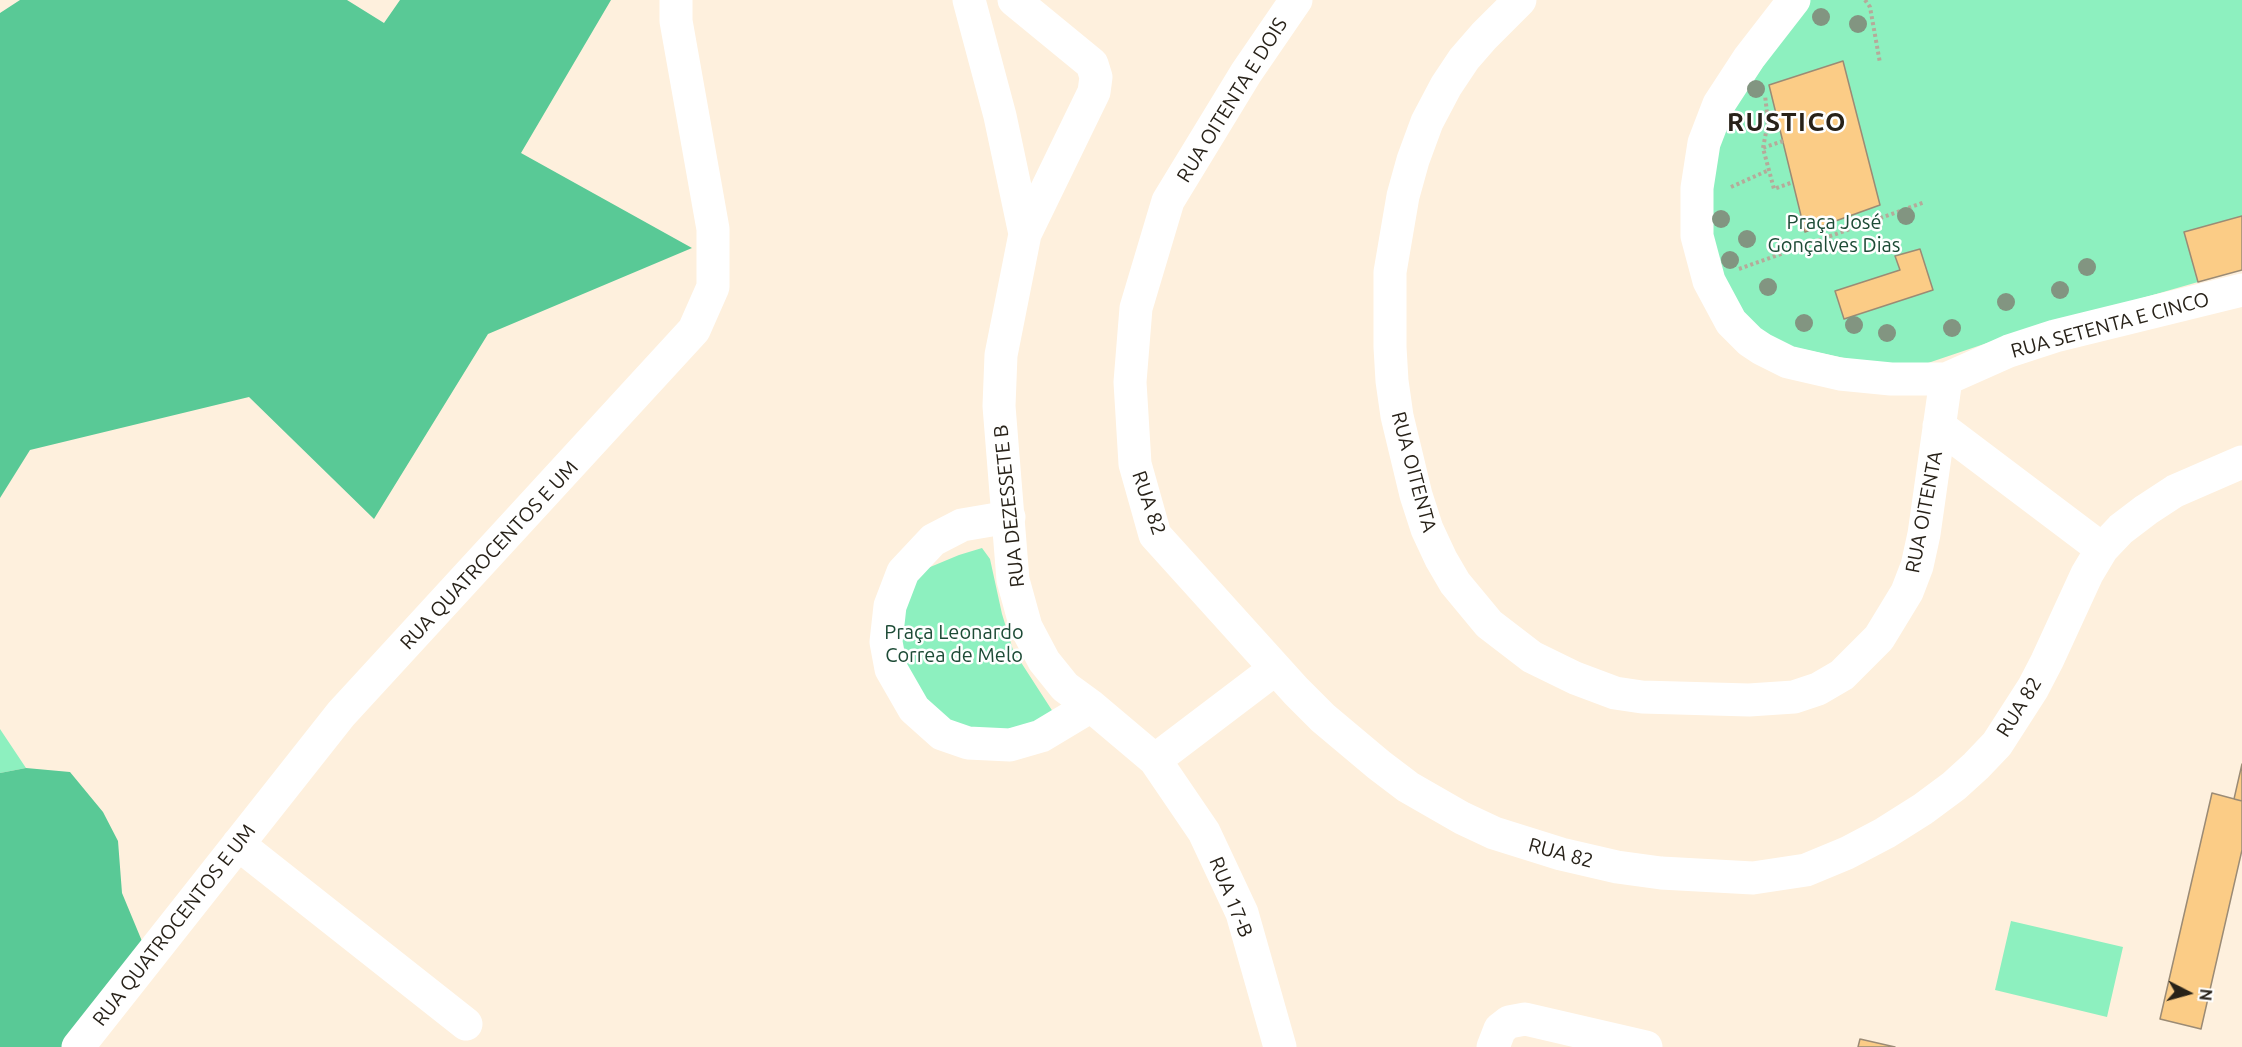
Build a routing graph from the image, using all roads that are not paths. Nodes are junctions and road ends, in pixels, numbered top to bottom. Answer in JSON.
{"nodes":[{"id":1,"x":676,"y":0,"type":"edge"},
{"id":2,"x":969,"y":0,"type":"edge"},
{"id":3,"x":1014,"y":0,"type":"edge"},
{"id":4,"x":1296,"y":0,"type":"edge"},
{"id":5,"x":1520,"y":0,"type":"edge"},
{"id":6,"x":1794,"y":0,"type":"edge"},
{"id":7,"x":1168,"y":201,"type":"joint"},
{"id":8,"x":1025,"y":234,"type":"junction"},
{"id":9,"x":2242,"y":290,"type":"edge"},
{"id":10,"x":1946,"y":379,"type":"junction"},
{"id":11,"x":1939,"y":426,"type":"junction"},
{"id":12,"x":2242,"y":462,"type":"edge"},
{"id":13,"x":1009,"y":517,"type":"junction"},
{"id":14,"x":2102,"y":549,"type":"junction"},
{"id":15,"x":1275,"y":669,"type":"junction"},
{"id":16,"x":1091,"y":706,"type":"junction"},
{"id":17,"x":1155,"y":760,"type":"junction"},
{"id":18,"x":238,"y":844,"type":"junction"},
{"id":19,"x":466,"y":1024,"type":"dead end"},
{"id":20,"x":1494,"y":1045,"type":"edge"},
{"id":21,"x":78,"y":1047,"type":"edge"},
{"id":22,"x":1280,"y":1047,"type":"edge"},
{"id":23,"x":1646,"y":1047,"type":"edge"}],
"edges":[{"from":1,"to":18,"type":"street","name":"RUA QUATROCENTOS E UM"},
{"from":2,"to":8,"type":"street"},
{"from":3,"to":8,"type":"street"},
{"from":4,"to":7,"type":"street","name":"RUA OITENTA E DOIS"},
{"from":5,"to":11,"type":"street","name":"RUA OITENTA"},
{"from":6,"to":10,"type":"street"},
{"from":7,"to":15,"type":"street","name":"RUA 82"},
{"from":8,"to":13,"type":"street","name":"RUA DEZESSETE B"},
{"from":9,"to":10,"type":"street","name":"RUA SETENTA E CINCO"},
{"from":10,"to":11,"type":"street","name":"RUA OITENTA"},
{"from":11,"to":14,"type":"street"},
{"from":12,"to":14,"type":"street","name":"RUA 82"},
{"from":13,"to":16,"type":"street","name":"RUA DEZESSETE B"},
{"from":13,"to":16,"type":"street"},
{"from":14,"to":15,"type":"street","name":"RUA 82"},
{"from":15,"to":17,"type":"street"},
{"from":16,"to":17,"type":"street","name":"RUA DEZESSETE B"},
{"from":17,"to":22,"type":"street","name":"RUA 17-B"},
{"from":18,"to":19,"type":"street"},
{"from":18,"to":21,"type":"street","name":"RUA QUATROCENTOS E UM"},
{"from":20,"to":23,"type":"street"}]}
